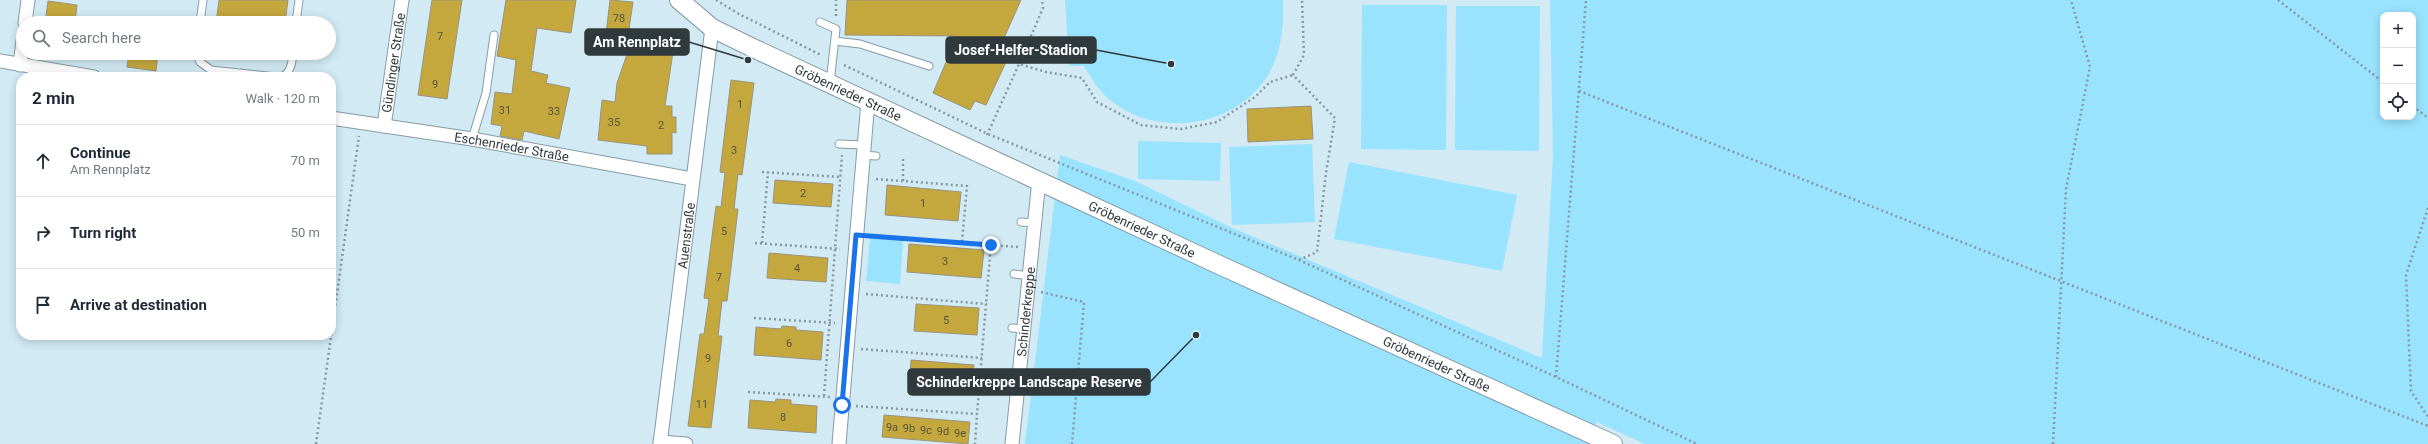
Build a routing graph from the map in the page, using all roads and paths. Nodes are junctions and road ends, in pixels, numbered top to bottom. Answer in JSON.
{"nodes":[{"id":1,"x":28,"y":0,"type":"edge"},
{"id":2,"x":203,"y":0,"type":"edge"},
{"id":3,"x":299,"y":0,"type":"edge"},
{"id":4,"x":402,"y":0,"type":"edge"},
{"id":5,"x":679,"y":0,"type":"edge"},
{"id":6,"x":716,"y":0,"type":"edge"},
{"id":7,"x":1042,"y":0,"type":"edge"},
{"id":8,"x":1302,"y":0,"type":"edge"},
{"id":9,"x":1586,"y":0,"type":"edge"},
{"id":10,"x":2071,"y":0,"type":"edge"},
{"id":11,"x":2278,"y":0,"type":"edge"},
{"id":12,"x":26,"y":16,"type":"edge"},
{"id":13,"x":201,"y":16,"type":"edge"},
{"id":14,"x":297,"y":16,"type":"edge"},
{"id":15,"x":820,"y":22,"type":"dead end"},
{"id":16,"x":712,"y":28,"type":"junction"},
{"id":17,"x":494,"y":35,"type":"dead end"},
{"id":18,"x":834,"y":41,"type":"junction"},
{"id":19,"x":21,"y":60,"type":"edge"},
{"id":20,"x":199,"y":60,"type":"edge"},
{"id":21,"x":292,"y":60,"type":"edge"},
{"id":22,"x":833,"y":60,"type":"junction"},
{"id":23,"x":0,"y":62,"type":"edge"},
{"id":24,"x":1019,"y":64,"type":"junction"},
{"id":25,"x":20,"y":65,"type":"junction"},
{"id":26,"x":929,"y":66,"type":"dead end"},
{"id":27,"x":63,"y":72,"type":"edge"},
{"id":28,"x":230,"y":72,"type":"edge"},
{"id":29,"x":288,"y":72,"type":"edge"},
{"id":30,"x":1293,"y":76,"type":"junction"},
{"id":31,"x":2380,"y":80,"type":"edge"},
{"id":32,"x":830,"y":83,"type":"junction"},
{"id":33,"x":1579,"y":91,"type":"junction"},
{"id":34,"x":868,"y":101,"type":"junction"},
{"id":35,"x":2416,"y":108,"type":"edge"},
{"id":36,"x":2428,"y":118,"type":"edge"},
{"id":37,"x":336,"y":119,"type":"edge"},
{"id":38,"x":361,"y":123,"type":"junction"},
{"id":39,"x":384,"y":126,"type":"junction"},
{"id":40,"x":988,"y":134,"type":"junction"},
{"id":41,"x":472,"y":139,"type":"junction"},
{"id":42,"x":841,"y":144,"type":"joint"},
{"id":43,"x":863,"y":150,"type":"junction"},
{"id":44,"x":979,"y":154,"type":"junction"},
{"id":45,"x":876,"y":156,"type":"dead end"},
{"id":46,"x":904,"y":158,"type":"dead end"},
{"id":47,"x":762,"y":172,"type":"dead end"},
{"id":48,"x":768,"y":172,"type":"junction"},
{"id":49,"x":840,"y":177,"type":"junction"},
{"id":50,"x":861,"y":178,"type":"junction"},
{"id":51,"x":692,"y":179,"type":"junction"},
{"id":52,"x":1039,"y":180,"type":"junction"},
{"id":53,"x":903,"y":181,"type":"junction"},
{"id":54,"x":2428,"y":208,"type":"edge"},
{"id":55,"x":964,"y":218,"type":"junction"},
{"id":56,"x":969,"y":219,"type":"dead end"},
{"id":57,"x":1021,"y":222,"type":"dead end"},
{"id":58,"x":1036,"y":223,"type":"junction"},
{"id":59,"x":856,"y":235,"type":"junction"},
{"id":60,"x":962,"y":242,"type":"junction"},
{"id":61,"x":755,"y":243,"type":"dead end"},
{"id":62,"x":762,"y":243,"type":"junction"},
{"id":63,"x":991,"y":245,"type":"junction"},
{"id":64,"x":1033,"y":248,"type":"junction"},
{"id":65,"x":835,"y":249,"type":"junction"},
{"id":66,"x":855,"y":250,"type":"junction"},
{"id":67,"x":1299,"y":260,"type":"junction"},
{"id":68,"x":1014,"y":274,"type":"dead end"},
{"id":69,"x":1030,"y":276,"type":"junction"},
{"id":70,"x":2062,"y":282,"type":"junction"},
{"id":71,"x":1028,"y":290,"type":"junction"},
{"id":72,"x":851,"y":292,"type":"junction"},
{"id":73,"x":336,"y":301,"type":"edge"},
{"id":74,"x":986,"y":304,"type":"junction"},
{"id":75,"x":754,"y":318,"type":"dead end"},
{"id":76,"x":830,"y":322,"type":"junction"},
{"id":77,"x":849,"y":324,"type":"junction"},
{"id":78,"x":331,"y":340,"type":"edge"},
{"id":79,"x":847,"y":348,"type":"junction"},
{"id":80,"x":982,"y":358,"type":"junction"},
{"id":81,"x":1556,"y":377,"type":"junction"},
{"id":82,"x":748,"y":392,"type":"dead end"},
{"id":83,"x":824,"y":396,"type":"junction"},
{"id":84,"x":842,"y":401,"type":"junction"},
{"id":85,"x":977,"y":414,"type":"junction"},
{"id":86,"x":2428,"y":417,"type":"edge"},
{"id":87,"x":2428,"y":426,"type":"edge"},
{"id":88,"x":1009,"y":436,"type":"edge"},
{"id":89,"x":660,"y":443,"type":"edge"},
{"id":90,"x":1608,"y":443,"type":"edge"},
{"id":91,"x":316,"y":444,"type":"edge"},
{"id":92,"x":686,"y":444,"type":"edge"},
{"id":93,"x":838,"y":444,"type":"edge"},
{"id":94,"x":974,"y":444,"type":"edge"},
{"id":95,"x":1072,"y":444,"type":"edge"},
{"id":96,"x":1697,"y":444,"type":"edge"},
{"id":97,"x":2054,"y":444,"type":"edge"}],
"edges":[{"from":1,"to":12,"type":"street"},
{"from":2,"to":13,"type":"lane"},
{"from":3,"to":14,"type":"lane"},
{"from":4,"to":39,"type":"street","name":"Gündinger Straße"},
{"from":5,"to":16,"type":"street","name":"Gröbenrieder Straße"},
{"from":6,"to":22,"type":"path"},
{"from":7,"to":24,"type":"path"},
{"from":8,"to":30,"type":"path"},
{"from":9,"to":33,"type":"path"},
{"from":10,"to":70,"type":"path"},
{"from":11,"to":31,"type":"path"},
{"from":15,"to":18,"type":"lane"},
{"from":16,"to":32,"type":"street","name":"Gröbenrieder Straße"},
{"from":16,"to":51,"type":"street","name":"Auenstraße"},
{"from":17,"to":41,"type":"lane"},
{"from":18,"to":22,"type":"lane"},
{"from":18,"to":26,"type":"lane"},
{"from":19,"to":25,"type":"street"},
{"from":20,"to":28,"type":"lane"},
{"from":21,"to":29,"type":"lane"},
{"from":22,"to":32,"type":"lane"},
{"from":22,"to":40,"type":"path"},
{"from":23,"to":25,"type":"street"},
{"from":24,"to":30,"type":"path"},
{"from":24,"to":40,"type":"path"},
{"from":25,"to":27,"type":"street"},
{"from":30,"to":67,"type":"path"},
{"from":32,"to":34,"type":"street","name":"Gröbenrieder Straße"},
{"from":33,"to":70,"type":"path"},
{"from":33,"to":81,"type":"path"},
{"from":34,"to":43,"type":"street"},
{"from":34,"to":44,"type":"street","name":"Gröbenrieder Straße"},
{"from":35,"to":36,"type":"path"},
{"from":37,"to":38,"type":"street","name":"Eschenrieder Straße"},
{"from":38,"to":39,"type":"street","name":"Eschenrieder Straße"},
{"from":38,"to":73,"type":"path"},
{"from":39,"to":41,"type":"street","name":"Eschenrieder Straße"},
{"from":40,"to":44,"type":"path"},
{"from":40,"to":67,"type":"path"},
{"from":41,"to":51,"type":"street","name":"Eschenrieder Straße"},
{"from":42,"to":43,"type":"lane"},
{"from":42,"to":49,"type":"path"},
{"from":43,"to":45,"type":"lane"},
{"from":43,"to":50,"type":"street"},
{"from":44,"to":52,"type":"street","name":"Gröbenrieder Straße"},
{"from":46,"to":53,"type":"path"},
{"from":47,"to":48,"type":"path"},
{"from":48,"to":49,"type":"path"},
{"from":48,"to":62,"type":"path"},
{"from":49,"to":65,"type":"path"},
{"from":50,"to":53,"type":"path"},
{"from":50,"to":59,"type":"street"},
{"from":51,"to":89,"type":"street","name":"Auenstraße"},
{"from":52,"to":58,"type":"street","name":"Schinderkreppe"},
{"from":52,"to":90,"type":"street","name":"Gröbenrieder Straße"},
{"from":53,"to":55,"type":"path"},
{"from":54,"to":86,"type":"path"},
{"from":55,"to":56,"type":"path"},
{"from":55,"to":60,"type":"path"},
{"from":57,"to":58,"type":"lane"},
{"from":58,"to":64,"type":"street","name":"Schinderkreppe"},
{"from":59,"to":60,"type":"path"},
{"from":59,"to":66,"type":"street"},
{"from":60,"to":63,"type":"path"},
{"from":61,"to":62,"type":"path"},
{"from":62,"to":65,"type":"path"},
{"from":63,"to":64,"type":"path"},
{"from":63,"to":74,"type":"path"},
{"from":64,"to":69,"type":"street","name":"Schinderkreppe"},
{"from":65,"to":66,"type":"path"},
{"from":65,"to":76,"type":"path"},
{"from":66,"to":72,"type":"street"},
{"from":67,"to":81,"type":"path"},
{"from":68,"to":69,"type":"lane"},
{"from":69,"to":71,"type":"street","name":"Schinderkreppe"},
{"from":70,"to":87,"type":"path"},
{"from":70,"to":97,"type":"path"},
{"from":71,"to":88,"type":"street","name":"Schinderkreppe"},
{"from":71,"to":95,"type":"path"},
{"from":72,"to":74,"type":"path"},
{"from":72,"to":77,"type":"street"},
{"from":74,"to":80,"type":"path"},
{"from":75,"to":76,"type":"path"},
{"from":76,"to":77,"type":"path"},
{"from":76,"to":83,"type":"path"},
{"from":77,"to":79,"type":"street"},
{"from":78,"to":91,"type":"path"},
{"from":79,"to":80,"type":"path"},
{"from":79,"to":84,"type":"street"},
{"from":80,"to":85,"type":"path"},
{"from":81,"to":96,"type":"path"},
{"from":82,"to":83,"type":"path"},
{"from":83,"to":84,"type":"path"},
{"from":84,"to":85,"type":"path"},
{"from":84,"to":93,"type":"street"},
{"from":85,"to":94,"type":"path"},
{"from":89,"to":92,"type":"street"}]}
